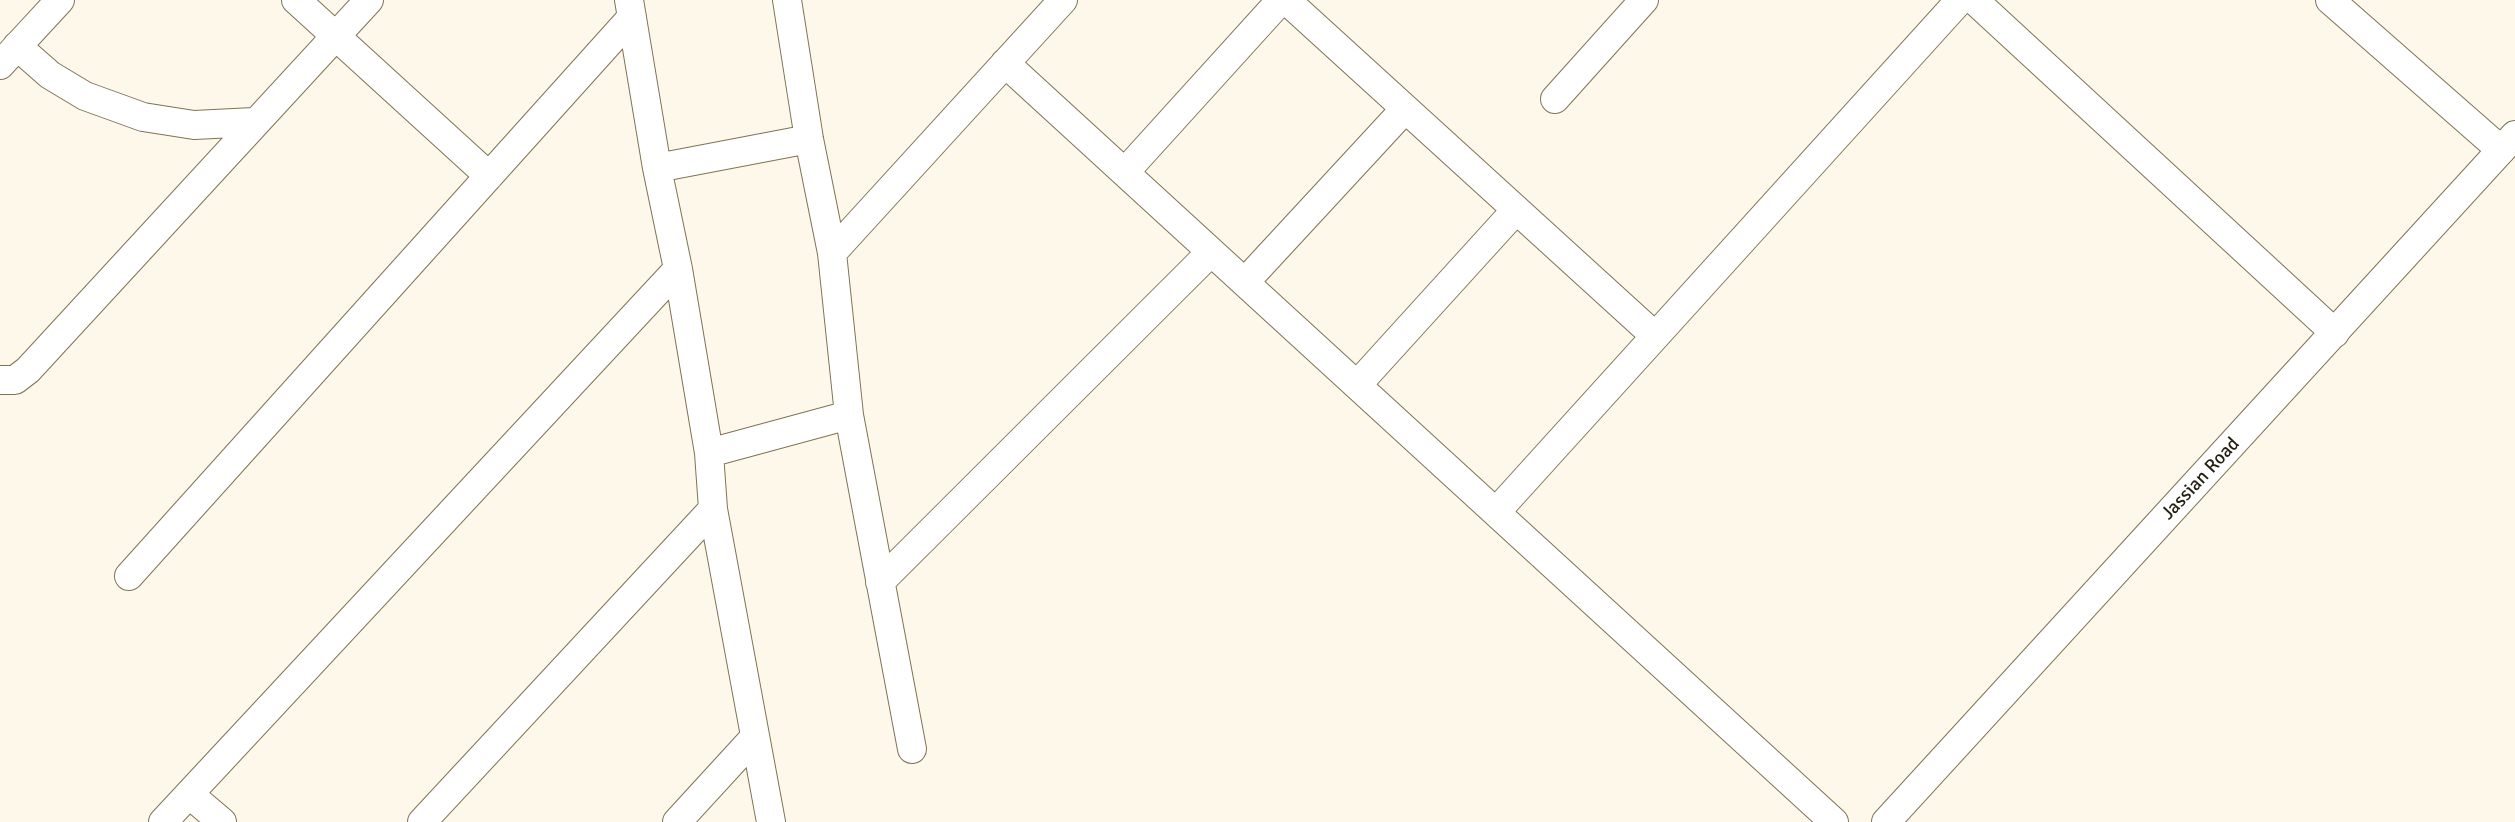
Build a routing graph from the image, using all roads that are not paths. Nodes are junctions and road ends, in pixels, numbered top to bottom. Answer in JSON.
{"nodes":[{"id":1,"x":60,"y":0,"type":"edge"},
{"id":2,"x":296,"y":0,"type":"edge"},
{"id":3,"x":369,"y":0,"type":"edge"},
{"id":4,"x":787,"y":0,"type":"edge"},
{"id":5,"x":1063,"y":0,"type":"edge"},
{"id":6,"x":1281,"y":0,"type":"edge"},
{"id":7,"x":1286,"y":0,"type":"edge"},
{"id":8,"x":1644,"y":0,"type":"edge"},
{"id":9,"x":1960,"y":0,"type":"edge"},
{"id":10,"x":1974,"y":0,"type":"edge"},
{"id":11,"x":2330,"y":0,"type":"edge"},
{"id":12,"x":630,"y":8,"type":"edge"},
{"id":13,"x":335,"y":35,"type":"junction"},
{"id":14,"x":9,"y":55,"type":"edge"},
{"id":15,"x":1005,"y":63,"type":"junction"},
{"id":16,"x":1555,"y":99,"type":"dead end"},
{"id":17,"x":1405,"y":109,"type":"junction"},
{"id":18,"x":254,"y":122,"type":"junction"},
{"id":19,"x":809,"y":139,"type":"junction"},
{"id":20,"x":2508,"y":143,"type":"edge"},
{"id":21,"x":657,"y":168,"type":"junction"},
{"id":22,"x":1125,"y":172,"type":"junction"},
{"id":23,"x":489,"y":176,"type":"junction"},
{"id":24,"x":1516,"y":210,"type":"junction"},
{"id":25,"x":1211,"y":252,"type":"junction"},
{"id":26,"x":832,"y":253,"type":"junction"},
{"id":27,"x":678,"y":270,"type":"junction"},
{"id":28,"x":1245,"y":282,"type":"junction"},
{"id":29,"x":2334,"y":332,"type":"junction"},
{"id":30,"x":1655,"y":336,"type":"junction"},
{"id":31,"x":0,"y":380,"type":"edge"},
{"id":32,"x":1357,"y":385,"type":"junction"},
{"id":33,"x":849,"y":415,"type":"junction"},
{"id":34,"x":708,"y":452,"type":"junction"},
{"id":35,"x":713,"y":509,"type":"junction"},
{"id":36,"x":1496,"y":512,"type":"junction"},
{"id":37,"x":128,"y":576,"type":"dead end"},
{"id":38,"x":880,"y":582,"type":"junction"},
{"id":39,"x":754,"y":738,"type":"junction"},
{"id":40,"x":912,"y":749,"type":"dead end"},
{"id":41,"x":189,"y":794,"type":"junction"},
{"id":42,"x":163,"y":822,"type":"edge"},
{"id":43,"x":222,"y":822,"type":"edge"},
{"id":44,"x":422,"y":822,"type":"edge"},
{"id":45,"x":677,"y":822,"type":"edge"},
{"id":46,"x":771,"y":822,"type":"edge"},
{"id":47,"x":1834,"y":822,"type":"edge"},
{"id":48,"x":1886,"y":822,"type":"edge"}],
"edges":[{"from":1,"to":14,"type":"street"},
{"from":2,"to":13,"type":"street"},
{"from":3,"to":13,"type":"street"},
{"from":4,"to":19,"type":"street"},
{"from":5,"to":15,"type":"street"},
{"from":6,"to":22,"type":"street"},
{"from":7,"to":17,"type":"street"},
{"from":8,"to":16,"type":"street"},
{"from":9,"to":30,"type":"street"},
{"from":10,"to":29,"type":"street"},
{"from":11,"to":20,"type":"street"},
{"from":12,"to":21,"type":"street"},
{"from":12,"to":23,"type":"street"},
{"from":13,"to":18,"type":"street"},
{"from":13,"to":23,"type":"street"},
{"from":14,"to":18,"type":"street"},
{"from":15,"to":22,"type":"street"},
{"from":15,"to":26,"type":"street"},
{"from":17,"to":24,"type":"street"},
{"from":17,"to":28,"type":"street"},
{"from":18,"to":31,"type":"street"},
{"from":19,"to":21,"type":"street"},
{"from":19,"to":26,"type":"street"},
{"from":20,"to":29,"type":"street","name":"Jassian Road"},
{"from":21,"to":27,"type":"street"},
{"from":22,"to":25,"type":"street"},
{"from":23,"to":37,"type":"street"},
{"from":24,"to":30,"type":"street"},
{"from":24,"to":32,"type":"street"},
{"from":25,"to":28,"type":"street"},
{"from":25,"to":38,"type":"street"},
{"from":26,"to":33,"type":"street"},
{"from":27,"to":34,"type":"street"},
{"from":27,"to":41,"type":"street"},
{"from":28,"to":32,"type":"street"},
{"from":29,"to":48,"type":"street","name":"Jassian Road"},
{"from":30,"to":36,"type":"street"},
{"from":32,"to":36,"type":"street"},
{"from":33,"to":34,"type":"street"},
{"from":33,"to":38,"type":"street"},
{"from":34,"to":35,"type":"street"},
{"from":35,"to":39,"type":"street"},
{"from":35,"to":44,"type":"street"},
{"from":36,"to":47,"type":"street"},
{"from":38,"to":40,"type":"street"},
{"from":39,"to":45,"type":"street"},
{"from":39,"to":46,"type":"street"},
{"from":41,"to":42,"type":"street"},
{"from":41,"to":43,"type":"street"}]}
